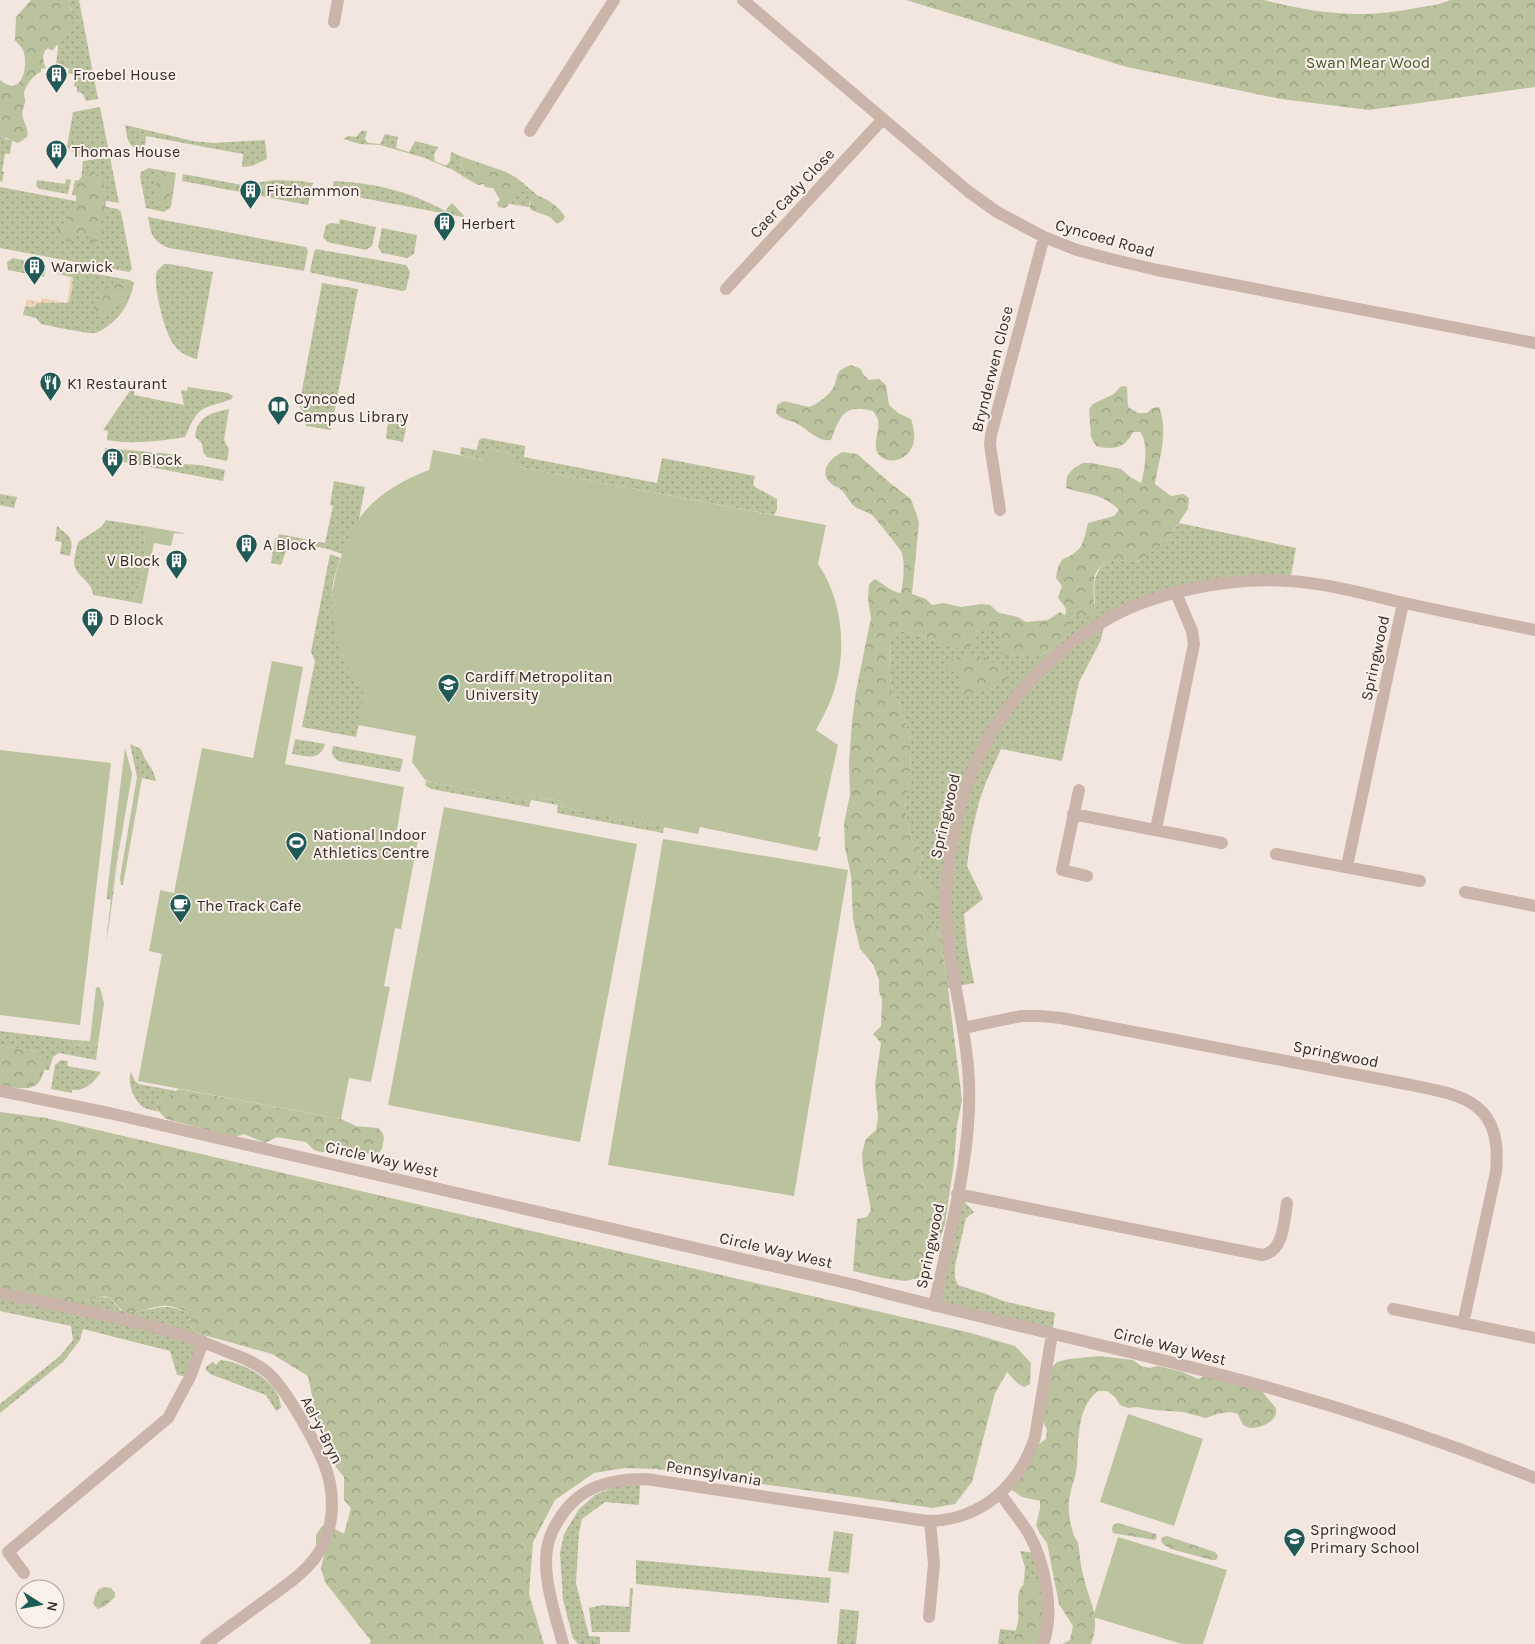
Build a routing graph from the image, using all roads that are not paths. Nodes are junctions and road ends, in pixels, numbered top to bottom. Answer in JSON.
{"nodes":[{"id":1,"x":338,"y":0,"type":"edge"},
{"id":2,"x":614,"y":0,"type":"edge"},
{"id":3,"x":743,"y":0,"type":"edge"},
{"id":4,"x":334,"y":22,"type":"dead end"},
{"id":5,"x":882,"y":119,"type":"junction"},
{"id":6,"x":530,"y":131,"type":"dead end"},
{"id":7,"x":1044,"y":237,"type":"junction"},
{"id":8,"x":726,"y":289,"type":"dead end"},
{"id":9,"x":1535,"y":344,"type":"edge"},
{"id":10,"x":1000,"y":510,"type":"dead end"},
{"id":11,"x":1176,"y":593,"type":"junction"},
{"id":12,"x":1404,"y":603,"type":"junction"},
{"id":13,"x":1535,"y":630,"type":"edge"},
{"id":14,"x":1078,"y":790,"type":"dead end"},
{"id":15,"x":1073,"y":814,"type":"junction"},
{"id":16,"x":1156,"y":829,"type":"junction"},
{"id":17,"x":1222,"y":843,"type":"dead end"},
{"id":18,"x":1276,"y":854,"type":"dead end"},
{"id":19,"x":1347,"y":866,"type":"junction"},
{"id":20,"x":1087,"y":876,"type":"dead end"},
{"id":21,"x":1420,"y":881,"type":"dead end"},
{"id":22,"x":1465,"y":892,"type":"dead end"},
{"id":23,"x":1535,"y":906,"type":"edge"},
{"id":24,"x":963,"y":1028,"type":"junction"},
{"id":25,"x":0,"y":1091,"type":"edge"},
{"id":26,"x":957,"y":1194,"type":"junction"},
{"id":27,"x":1287,"y":1203,"type":"dead end"},
{"id":28,"x":0,"y":1293,"type":"edge"},
{"id":29,"x":934,"y":1306,"type":"junction"},
{"id":30,"x":1393,"y":1309,"type":"dead end"},
{"id":31,"x":1463,"y":1324,"type":"junction"},
{"id":32,"x":1052,"y":1334,"type":"junction"},
{"id":33,"x":1535,"y":1338,"type":"edge"},
{"id":34,"x":203,"y":1342,"type":"junction"},
{"id":35,"x":1535,"y":1478,"type":"edge"},
{"id":36,"x":1000,"y":1493,"type":"junction"},
{"id":37,"x":930,"y":1521,"type":"junction"},
{"id":38,"x":24,"y":1573,"type":"dead end"},
{"id":39,"x":929,"y":1617,"type":"dead end"},
{"id":40,"x":206,"y":1644,"type":"edge"},
{"id":41,"x":563,"y":1644,"type":"edge"},
{"id":42,"x":1043,"y":1644,"type":"edge"}],
"edges":[{"from":1,"to":4,"type":"street"},
{"from":2,"to":6,"type":"street"},
{"from":3,"to":5,"type":"street","name":"Cyncoed Road"},
{"from":5,"to":7,"type":"street","name":"Cyncoed Road"},
{"from":5,"to":8,"type":"street","name":"Caer Cady Close"},
{"from":7,"to":9,"type":"street","name":"Cyncoed Road"},
{"from":7,"to":10,"type":"street","name":"Brynderwen Close"},
{"from":11,"to":12,"type":"street","name":"Springwood"},
{"from":11,"to":16,"type":"street"},
{"from":11,"to":24,"type":"street","name":"Springwood"},
{"from":12,"to":13,"type":"street","name":"Springwood"},
{"from":12,"to":19,"type":"street","name":"Springwood"},
{"from":14,"to":15,"type":"street"},
{"from":15,"to":16,"type":"street"},
{"from":15,"to":20,"type":"street"},
{"from":16,"to":17,"type":"street"},
{"from":18,"to":19,"type":"street"},
{"from":19,"to":21,"type":"street"},
{"from":22,"to":23,"type":"street"},
{"from":24,"to":26,"type":"street","name":"Springwood"},
{"from":24,"to":31,"type":"street","name":"Springwood"},
{"from":25,"to":29,"type":"street","name":"Circle Way West"},
{"from":26,"to":27,"type":"street","name":"Springwood"},
{"from":26,"to":29,"type":"street","name":"Springwood"},
{"from":28,"to":34,"type":"street","name":"Ael-y-Bryn"},
{"from":29,"to":32,"type":"street","name":"Circle Way West"},
{"from":30,"to":31,"type":"street"},
{"from":31,"to":33,"type":"street"},
{"from":32,"to":35,"type":"street","name":"Circle Way West"},
{"from":32,"to":36,"type":"street","name":"Pennsylvania"},
{"from":34,"to":38,"type":"street"},
{"from":34,"to":40,"type":"street","name":"Ael-y-Bryn"},
{"from":36,"to":37,"type":"street","name":"Pennsylvania"},
{"from":36,"to":42,"type":"street"},
{"from":37,"to":39,"type":"street"},
{"from":37,"to":41,"type":"street","name":"Pennsylvania"}]}
